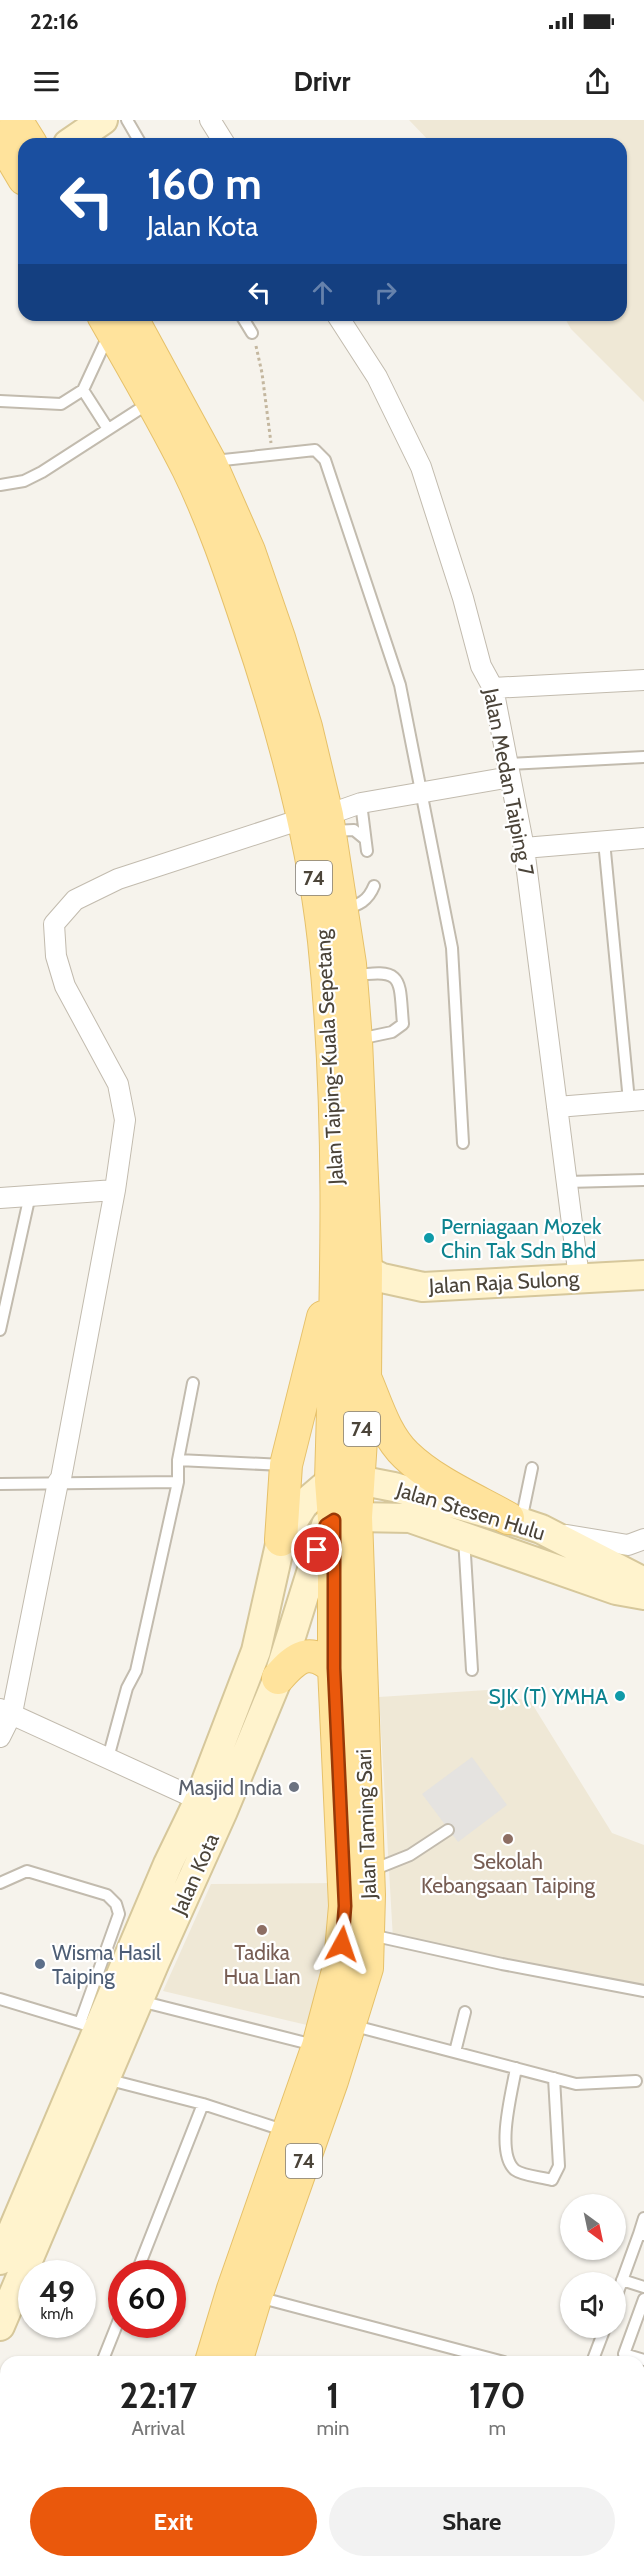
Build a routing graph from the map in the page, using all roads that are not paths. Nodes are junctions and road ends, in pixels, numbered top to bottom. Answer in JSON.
{"nodes":[{"id":1,"x":103,"y":120,"type":"edge"},
{"id":2,"x":127,"y":120,"type":"edge"},
{"id":3,"x":210,"y":120,"type":"edge"},
{"id":4,"x":77,"y":138,"type":"edge"},
{"id":5,"x":138,"y":138,"type":"edge"},
{"id":6,"x":221,"y":138,"type":"edge"},
{"id":7,"x":115,"y":321,"type":"edge"},
{"id":8,"x":115,"y":321,"type":"edge"},
{"id":9,"x":116,"y":321,"type":"edge"},
{"id":10,"x":245,"y":321,"type":"edge"},
{"id":11,"x":341,"y":321,"type":"edge"},
{"id":12,"x":252,"y":333,"type":"road end"},
{"id":13,"x":83,"y":390,"type":"junction"},
{"id":14,"x":0,"y":401,"type":"edge"},
{"id":15,"x":151,"y":401,"type":"junction"},
{"id":16,"x":108,"y":429,"type":"junction"},
{"id":17,"x":210,"y":462,"type":"junction"},
{"id":18,"x":0,"y":485,"type":"edge"},
{"id":19,"x":644,"y":680,"type":"edge"},
{"id":20,"x":493,"y":688,"type":"junction"},
{"id":21,"x":644,"y":757,"type":"edge"},
{"id":22,"x":509,"y":770,"type":"junction"},
{"id":23,"x":420,"y":792,"type":"junction"},
{"id":24,"x":361,"y":803,"type":"junction"},
{"id":25,"x":319,"y":822,"type":"junction"},
{"id":26,"x":365,"y":838,"type":"junction"},
{"id":27,"x":644,"y":838,"type":"edge"},
{"id":28,"x":604,"y":841,"type":"junction"},
{"id":29,"x":524,"y":848,"type":"junction"},
{"id":30,"x":367,"y":851,"type":"dead end"},
{"id":31,"x":374,"y":886,"type":"dead end"},
{"id":32,"x":341,"y":909,"type":"junction"},
{"id":33,"x":351,"y":977,"type":"junction"},
{"id":34,"x":356,"y":1040,"type":"junction"},
{"id":35,"x":636,"y":1100,"type":"edge"},
{"id":36,"x":557,"y":1107,"type":"junction"},
{"id":37,"x":463,"y":1143,"type":"dead end"},
{"id":38,"x":644,"y":1180,"type":"edge"},
{"id":39,"x":567,"y":1182,"type":"junction"},
{"id":40,"x":115,"y":1190,"type":"junction"},
{"id":41,"x":30,"y":1195,"type":"junction"},
{"id":42,"x":0,"y":1198,"type":"edge"},
{"id":43,"x":338,"y":1232,"type":"junction"},
{"id":44,"x":366,"y":1270,"type":"junction"},
{"id":45,"x":644,"y":1275,"type":"edge"},
{"id":46,"x":579,"y":1278,"type":"junction"},
{"id":47,"x":0,"y":1330,"type":"edge"},
{"id":48,"x":365,"y":1378,"type":"junction"},
{"id":49,"x":194,"y":1383,"type":"dead end"},
{"id":50,"x":178,"y":1460,"type":"junction"},
{"id":51,"x":286,"y":1465,"type":"junction"},
{"id":52,"x":532,"y":1468,"type":"dead end"},
{"id":53,"x":345,"y":1481,"type":"junction"},
{"id":54,"x":58,"y":1482,"type":"junction"},
{"id":55,"x":178,"y":1482,"type":"junction"},
{"id":56,"x":0,"y":1484,"type":"edge"},
{"id":57,"x":345,"y":1518,"type":"junction"},
{"id":58,"x":523,"y":1523,"type":"junction"},
{"id":59,"x":464,"y":1537,"type":"junction"},
{"id":60,"x":644,"y":1539,"type":"edge"},
{"id":61,"x":281,"y":1540,"type":"junction"},
{"id":62,"x":644,"y":1582,"type":"edge"},
{"id":63,"x":644,"y":1595,"type":"edge"},
{"id":64,"x":334,"y":1668,"type":"junction"},
{"id":65,"x":472,"y":1670,"type":"dead end"},
{"id":66,"x":278,"y":1678,"type":"junction"},
{"id":67,"x":6,"y":1711,"type":"edge"},
{"id":68,"x":0,"y":1737,"type":"edge"},
{"id":69,"x":108,"y":1758,"type":"junction"},
{"id":70,"x":211,"y":1805,"type":"junction"},
{"id":71,"x":448,"y":1830,"type":"dead end"},
{"id":72,"x":367,"y":1872,"type":"junction"},
{"id":73,"x":0,"y":1883,"type":"edge"},
{"id":74,"x":129,"y":1924,"type":"junction"},
{"id":75,"x":369,"y":1934,"type":"junction"},
{"id":76,"x":644,"y":1991,"type":"edge"},
{"id":77,"x":0,"y":1999,"type":"edge"},
{"id":78,"x":139,"y":2001,"type":"junction"},
{"id":79,"x":465,"y":2012,"type":"dead end"},
{"id":80,"x":351,"y":2025,"type":"junction"},
{"id":81,"x":105,"y":2031,"type":"junction"},
{"id":82,"x":318,"y":2046,"type":"junction"},
{"id":83,"x":455,"y":2052,"type":"junction"},
{"id":84,"x":516,"y":2068,"type":"junction"},
{"id":85,"x":554,"y":2078,"type":"junction"},
{"id":86,"x":106,"y":2079,"type":"junction"},
{"id":87,"x":636,"y":2081,"type":"dead end"},
{"id":88,"x":203,"y":2104,"type":"junction"},
{"id":89,"x":289,"y":2132,"type":"junction"},
{"id":90,"x":644,"y":2218,"type":"edge"},
{"id":91,"x":642,"y":2234,"type":"edge"},
{"id":92,"x":0,"y":2260,"type":"edge"},
{"id":93,"x":142,"y":2260,"type":"edge"},
{"id":94,"x":625,"y":2272,"type":"edge"},
{"id":95,"x":626,"y":2281,"type":"edge"},
{"id":96,"x":644,"y":2287,"type":"edge"},
{"id":97,"x":244,"y":2292,"type":"junction"},
{"id":98,"x":644,"y":2299,"type":"edge"},
{"id":99,"x":0,"y":2326,"type":"edge"},
{"id":100,"x":112,"y":2338,"type":"edge"},
{"id":101,"x":600,"y":2338,"type":"edge"},
{"id":102,"x":104,"y":2356,"type":"edge"},
{"id":103,"x":214,"y":2356,"type":"edge"},
{"id":104,"x":237,"y":2356,"type":"edge"},
{"id":105,"x":482,"y":2356,"type":"edge"},
{"id":106,"x":594,"y":2356,"type":"edge"},
{"id":107,"x":631,"y":2356,"type":"edge"}],
"edges":[{"from":1,"to":4,"type":"main road"},
{"from":2,"to":5,"type":"lane"},
{"from":3,"to":6,"type":"street"},
{"from":7,"to":13,"type":"lane"},
{"from":8,"to":15,"type":"main road","name":"Jalan Taiping-Kuala Sepetang","number":"74"},
{"from":9,"to":17,"type":"main road","name":"Jalan Taiping-Kuala Sepetang","number":"74"},
{"from":10,"to":12,"type":"lane"},
{"from":11,"to":20,"type":"street","name":"Jalan Medan Taiping 7"},
{"from":13,"to":14,"type":"lane"},
{"from":13,"to":16,"type":"lane"},
{"from":15,"to":16,"type":"lane"},
{"from":15,"to":25,"type":"main road","name":"Jalan Taiping-Kuala Sepetang","number":"74"},
{"from":16,"to":18,"type":"lane"},
{"from":17,"to":23,"type":"lane"},
{"from":17,"to":25,"type":"main road","name":"Jalan Taiping-Kuala Sepetang","number":"74"},
{"from":19,"to":20,"type":"street"},
{"from":20,"to":22,"type":"street","name":"Jalan Medan Taiping 7"},
{"from":21,"to":22,"type":"lane"},
{"from":22,"to":23,"type":"street"},
{"from":22,"to":29,"type":"street","name":"Jalan Medan Taiping 7"},
{"from":23,"to":24,"type":"street"},
{"from":23,"to":37,"type":"lane"},
{"from":24,"to":25,"type":"street"},
{"from":24,"to":26,"type":"lane"},
{"from":25,"to":26,"type":"lane"},
{"from":25,"to":32,"type":"main road","name":"Jalan Taiping-Kuala Sepetang","number":"74"},
{"from":25,"to":40,"type":"street"},
{"from":25,"to":43,"type":"main road","name":"Jalan Taiping-Kuala Sepetang","number":"74"},
{"from":26,"to":30,"type":"lane"},
{"from":27,"to":28,"type":"street"},
{"from":28,"to":29,"type":"street"},
{"from":28,"to":35,"type":"lane"},
{"from":29,"to":36,"type":"street","name":"Jalan Medan Taiping 7"},
{"from":31,"to":32,"type":"lane"},
{"from":32,"to":33,"type":"main road","name":"Jalan Taiping-Kuala Sepetang","number":"74"},
{"from":33,"to":34,"type":"main road","name":"Jalan Taiping-Kuala Sepetang","number":"74"},
{"from":33,"to":34,"type":"lane"},
{"from":34,"to":44,"type":"main road","name":"Jalan Taiping-Kuala Sepetang","number":"74"},
{"from":35,"to":36,"type":"street"},
{"from":36,"to":39,"type":"street","name":"Jalan Medan Taiping 7"},
{"from":38,"to":39,"type":"lane"},
{"from":39,"to":46,"type":"street","name":"Jalan Medan Taiping 7"},
{"from":40,"to":41,"type":"street"},
{"from":40,"to":54,"type":"street"},
{"from":41,"to":42,"type":"street"},
{"from":41,"to":47,"type":"lane"},
{"from":43,"to":51,"type":"main road"},
{"from":43,"to":53,"type":"main road","name":"Jalan Taiping-Kuala Sepetang","number":"74"},
{"from":44,"to":46,"type":"main road","name":"Jalan Raja Sulong"},
{"from":44,"to":48,"type":"main road","name":"Jalan Taiping-Kuala Sepetang","number":"74"},
{"from":45,"to":46,"type":"main road","name":"Jalan Raja Sulong"},
{"from":48,"to":53,"type":"main road","name":"Jalan Taiping-Kuala Sepetang","number":"74"},
{"from":48,"to":58,"type":"main road"},
{"from":49,"to":50,"type":"lane"},
{"from":50,"to":51,"type":"lane"},
{"from":50,"to":55,"type":"lane"},
{"from":51,"to":61,"type":"main road"},
{"from":52,"to":58,"type":"lane"},
{"from":53,"to":57,"type":"main road","number":"74"},
{"from":53,"to":58,"type":"main road","name":"Jalan Stesen Hulu"},
{"from":53,"to":61,"type":"main road","name":"Jalan Kota"},
{"from":54,"to":55,"type":"lane"},
{"from":54,"to":56,"type":"lane"},
{"from":54,"to":67,"type":"street"},
{"from":55,"to":69,"type":"lane"},
{"from":57,"to":59,"type":"main road","name":"Jalan Stesen Hulu"},
{"from":57,"to":64,"type":"main road","name":"Jalan Taming Sari","number":"74"},
{"from":57,"to":66,"type":"main road","name":"Jalan Kota"},
{"from":57,"to":72,"type":"main road","name":"Jalan Taming Sari","number":"74"},
{"from":58,"to":60,"type":"street"},
{"from":58,"to":62,"type":"main road","name":"Jalan Stesen Hulu"},
{"from":59,"to":63,"type":"main road","name":"Jalan Stesen Hulu"},
{"from":59,"to":65,"type":"lane"},
{"from":61,"to":70,"type":"main road","name":"Jalan Kota"},
{"from":64,"to":66,"type":"main road"},
{"from":64,"to":82,"type":"main road","name":"Jalan Taming Sari","number":"74"},
{"from":66,"to":70,"type":"main road","name":"Jalan Kota"},
{"from":67,"to":68,"type":"street"},
{"from":67,"to":69,"type":"street"},
{"from":69,"to":70,"type":"street"},
{"from":70,"to":74,"type":"main road","name":"Jalan Kota"},
{"from":70,"to":78,"type":"main road","name":"Jalan Kota"},
{"from":71,"to":72,"type":"lane"},
{"from":72,"to":75,"type":"main road","name":"Jalan Taming Sari","number":"74"},
{"from":73,"to":74,"type":"lane"},
{"from":74,"to":81,"type":"main road","name":"Jalan Kota"},
{"from":75,"to":76,"type":"lane"},
{"from":75,"to":80,"type":"main road","name":"Jalan Taming Sari","number":"74"},
{"from":77,"to":81,"type":"lane"},
{"from":78,"to":81,"type":"main road","name":"Jalan Kota"},
{"from":78,"to":82,"type":"lane"},
{"from":79,"to":83,"type":"lane"},
{"from":80,"to":83,"type":"lane"},
{"from":80,"to":97,"type":"main road","name":"Jalan Taming Sari","number":"74"},
{"from":81,"to":86,"type":"main road","name":"Jalan Kota"},
{"from":81,"to":92,"type":"main road","name":"Jalan Kota"},
{"from":82,"to":89,"type":"main road","name":"Jalan Taming Sari","number":"74"},
{"from":83,"to":84,"type":"lane"},
{"from":84,"to":85,"type":"lane"},
{"from":84,"to":85,"type":"lane"},
{"from":85,"to":87,"type":"lane"},
{"from":86,"to":88,"type":"lane"},
{"from":86,"to":99,"type":"main road","name":"Jalan Kota"},
{"from":88,"to":89,"type":"lane"},
{"from":88,"to":93,"type":"lane"},
{"from":89,"to":97,"type":"main road","name":"Jalan Taming Sari","number":"74"},
{"from":90,"to":91,"type":"lane"},
{"from":91,"to":94,"type":"lane"},
{"from":95,"to":96,"type":"lane"},
{"from":97,"to":103,"type":"main road","name":"Jalan Taming Sari","number":"74"},
{"from":97,"to":104,"type":"main road","name":"Jalan Taming Sari","number":"74"},
{"from":97,"to":105,"type":"lane"},
{"from":98,"to":107,"type":"lane"},
{"from":100,"to":102,"type":"lane"},
{"from":101,"to":106,"type":"lane"}]}
